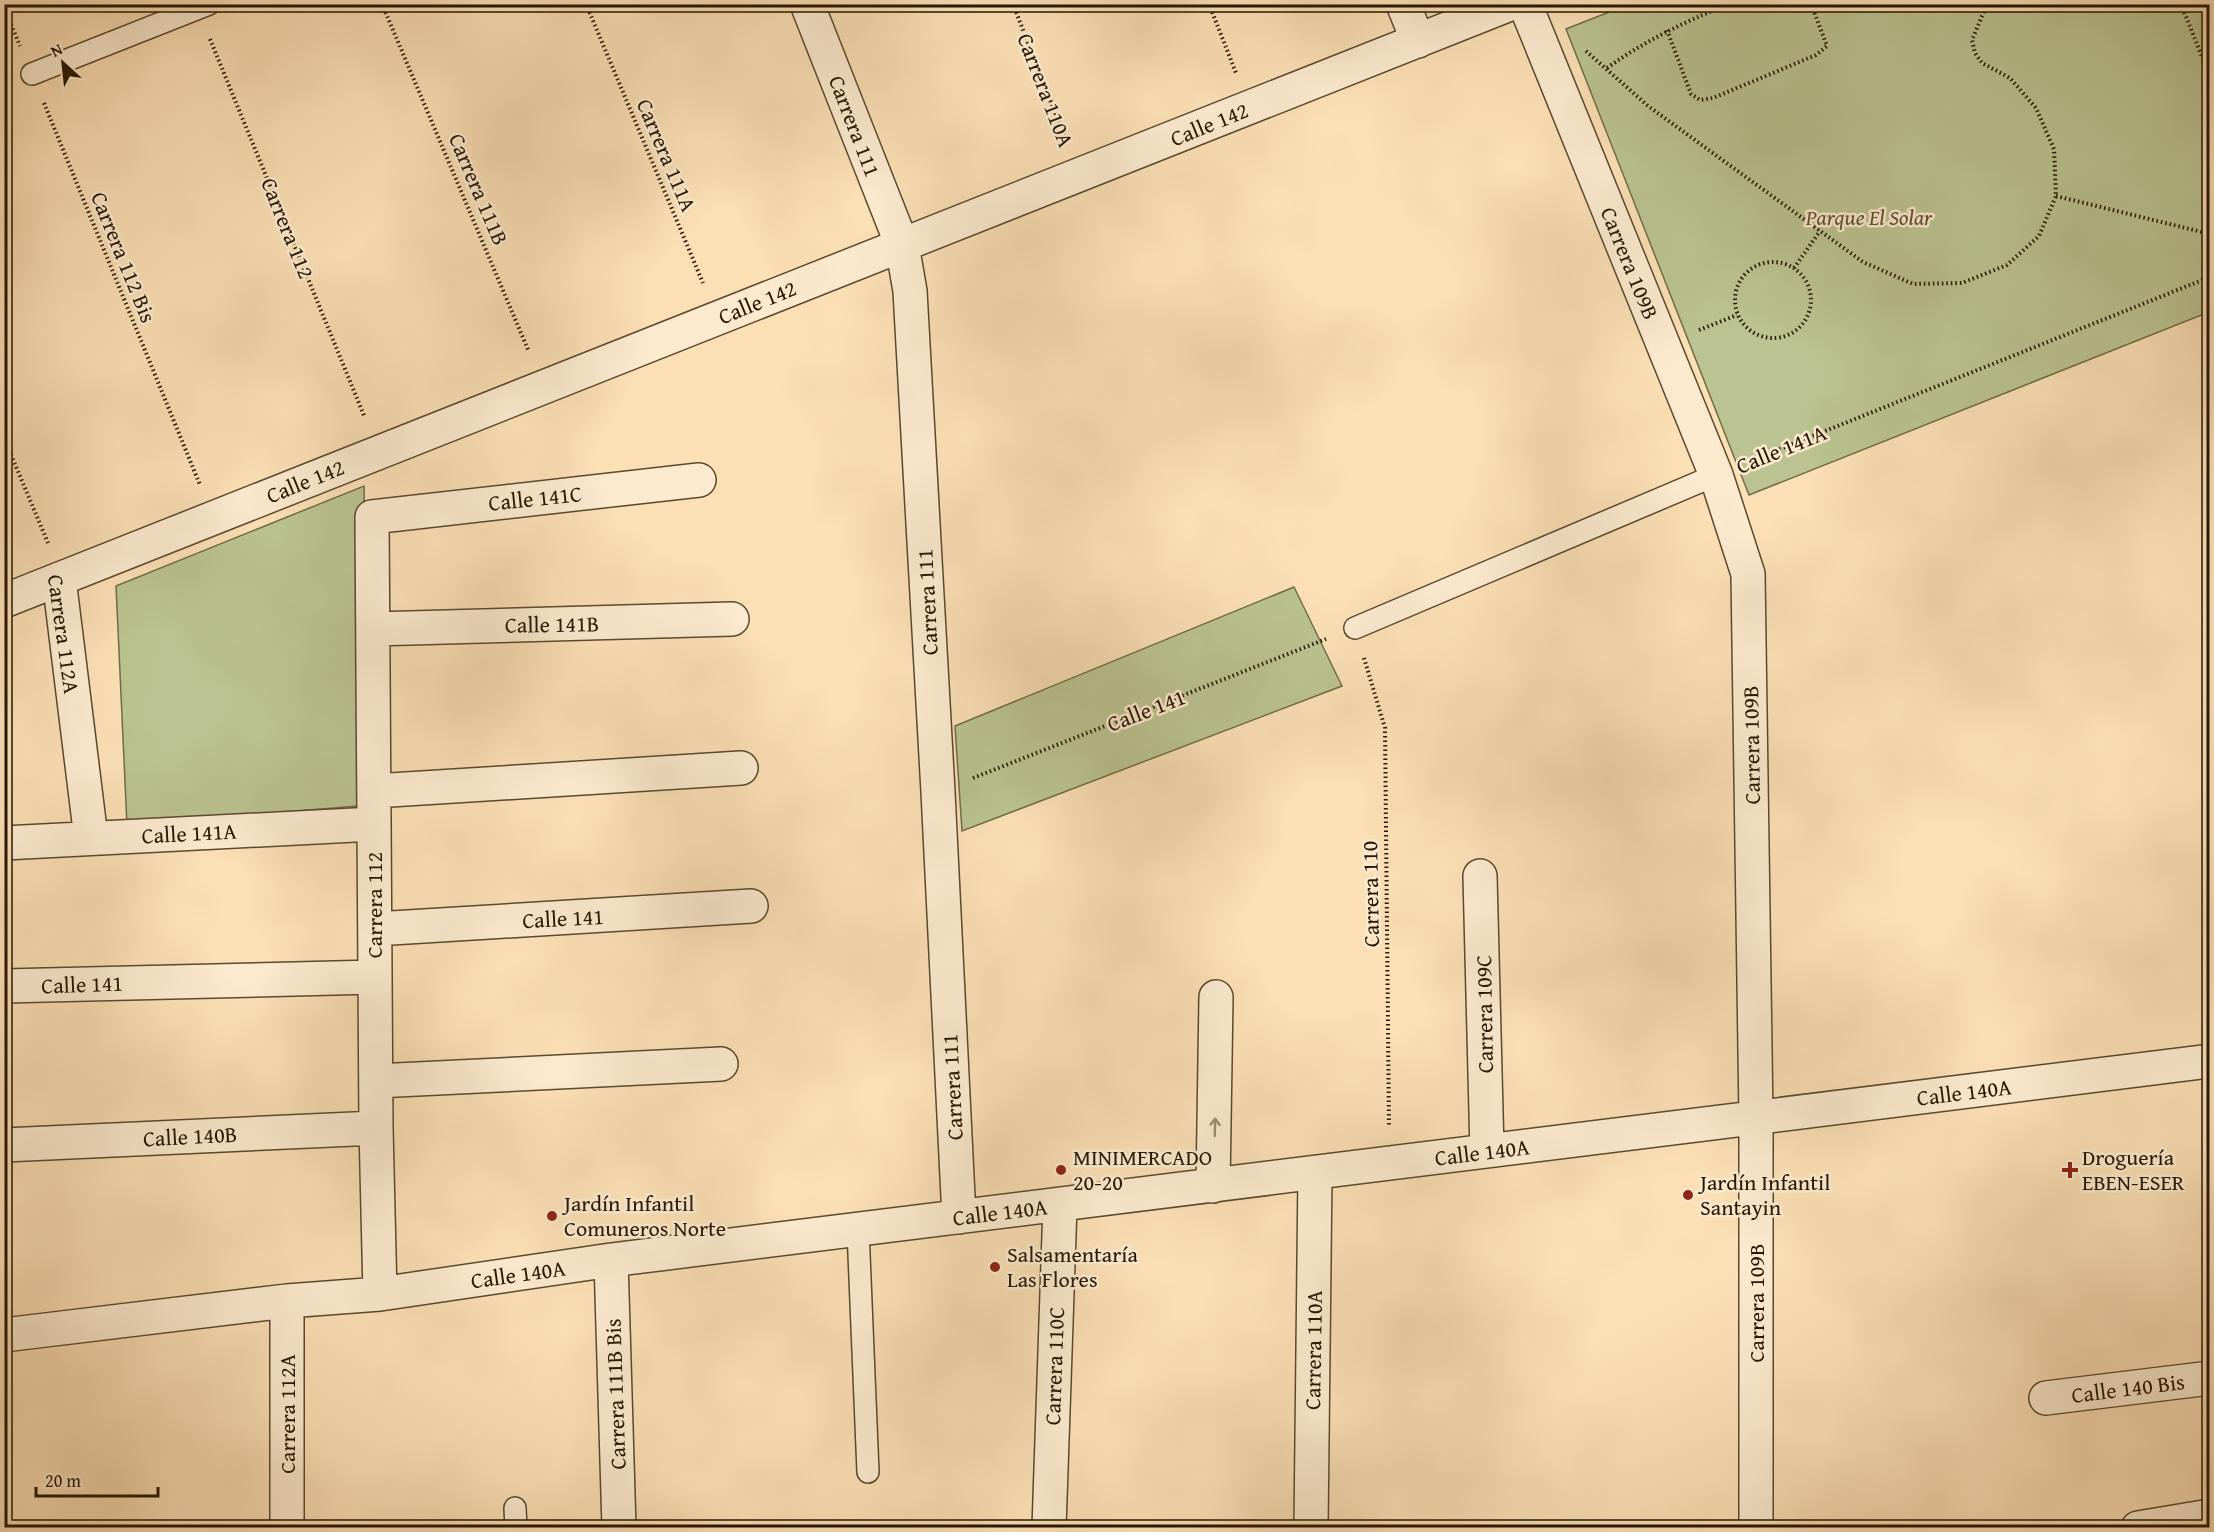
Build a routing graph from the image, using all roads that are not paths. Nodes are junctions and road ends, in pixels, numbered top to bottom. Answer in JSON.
{"nodes":[{"id":1,"x":807,"y":4,"type":"edge"},
{"id":2,"x":1403,"y":4,"type":"edge"},
{"id":3,"x":1510,"y":4,"type":"edge"},
{"id":4,"x":1525,"y":4,"type":"edge"},
{"id":5,"x":203,"y":7,"type":"edge"},
{"id":6,"x":1418,"y":41,"type":"junction"},
{"id":7,"x":32,"y":74,"type":"road end"},
{"id":8,"x":902,"y":245,"type":"junction"},
{"id":9,"x":1716,"y":475,"type":"junction"},
{"id":10,"x":699,"y":480,"type":"dead end"},
{"id":11,"x":372,"y":516,"type":"joint"},
{"id":12,"x":59,"y":579,"type":"junction"},
{"id":13,"x":4,"y":601,"type":"edge"},
{"id":14,"x":732,"y":619,"type":"dead end"},
{"id":15,"x":1354,"y":628,"type":"road end"},
{"id":16,"x":373,"y":629,"type":"junction"},
{"id":17,"x":741,"y":768,"type":"dead end"},
{"id":18,"x":374,"y":791,"type":"junction"},
{"id":19,"x":374,"y":824,"type":"junction"},
{"id":20,"x":91,"y":838,"type":"junction"},
{"id":21,"x":4,"y":843,"type":"edge"},
{"id":22,"x":1480,"y":876,"type":"dead end"},
{"id":23,"x":751,"y":906,"type":"dead end"},
{"id":24,"x":375,"y":929,"type":"junction"},
{"id":25,"x":375,"y":976,"type":"junction"},
{"id":26,"x":4,"y":986,"type":"edge"},
{"id":27,"x":1216,"y":997,"type":"dead end"},
{"id":28,"x":2210,"y":1061,"type":"edge"},
{"id":29,"x":721,"y":1064,"type":"dead end"},
{"id":30,"x":376,"y":1081,"type":"junction"},
{"id":31,"x":1756,"y":1118,"type":"junction"},
{"id":32,"x":376,"y":1128,"type":"junction"},
{"id":33,"x":4,"y":1145,"type":"edge"},
{"id":34,"x":1487,"y":1151,"type":"junction"},
{"id":35,"x":1315,"y":1173,"type":"junction"},
{"id":36,"x":1213,"y":1186,"type":"junction"},
{"id":37,"x":1060,"y":1204,"type":"junction"},
{"id":38,"x":959,"y":1217,"type":"junction"},
{"id":39,"x":858,"y":1230,"type":"junction"},
{"id":40,"x":611,"y":1260,"type":"junction"},
{"id":41,"x":380,"y":1294,"type":"junction"},
{"id":42,"x":287,"y":1301,"type":"junction"},
{"id":43,"x":4,"y":1335,"type":"edge"},
{"id":44,"x":2210,"y":1378,"type":"edge"},
{"id":45,"x":2046,"y":1398,"type":"dead end"},
{"id":46,"x":868,"y":1472,"type":"dead end"},
{"id":47,"x":2210,"y":1516,"type":"edge"},
{"id":48,"x":287,"y":1527,"type":"edge"},
{"id":49,"x":619,"y":1527,"type":"edge"},
{"id":50,"x":1049,"y":1527,"type":"edge"},
{"id":51,"x":1311,"y":1527,"type":"edge"},
{"id":52,"x":1756,"y":1527,"type":"edge"},
{"id":53,"x":2138,"y":1527,"type":"edge"}],
"edges":[{"from":1,"to":8,"type":"street","name":"Carrera 111"},
{"from":2,"to":6,"type":"street"},
{"from":3,"to":6,"type":"street","name":"Calle 142"},
{"from":4,"to":9,"type":"street","name":"Carrera 109B"},
{"from":5,"to":7,"type":"lane"},
{"from":6,"to":8,"type":"street","name":"Calle 142"},
{"from":8,"to":12,"type":"street","name":"Calle 142"},
{"from":8,"to":38,"type":"street","name":"Carrera 111"},
{"from":9,"to":15,"type":"lane","name":"Calle 141A"},
{"from":9,"to":31,"type":"street","name":"Carrera 109B"},
{"from":10,"to":11,"type":"street","name":"Calle 141C"},
{"from":11,"to":16,"type":"street","name":"Carrera 112"},
{"from":12,"to":13,"type":"street","name":"Calle 142"},
{"from":12,"to":20,"type":"street","name":"Carrera 112A"},
{"from":14,"to":16,"type":"street","name":"Calle 141B"},
{"from":16,"to":18,"type":"street","name":"Carrera 112"},
{"from":17,"to":18,"type":"street"},
{"from":18,"to":19,"type":"street","name":"Carrera 112"},
{"from":19,"to":20,"type":"street","name":"Calle 141A"},
{"from":19,"to":24,"type":"street","name":"Carrera 112"},
{"from":20,"to":21,"type":"street","name":"Calle 141A"},
{"from":22,"to":34,"type":"street","name":"Carrera 109C"},
{"from":23,"to":24,"type":"street","name":"Calle 141"},
{"from":24,"to":25,"type":"street","name":"Carrera 112"},
{"from":25,"to":26,"type":"street","name":"Calle 141"},
{"from":25,"to":30,"type":"street","name":"Carrera 112"},
{"from":36,"to":27,"type":"street","one_way":true},
{"from":28,"to":31,"type":"street","name":"Calle 140A"},
{"from":29,"to":30,"type":"street"},
{"from":30,"to":32,"type":"street","name":"Carrera 112"},
{"from":31,"to":34,"type":"street","name":"Calle 140A"},
{"from":31,"to":52,"type":"street","name":"Carrera 109B"},
{"from":32,"to":33,"type":"street","name":"Calle 140B"},
{"from":32,"to":41,"type":"street","name":"Carrera 112"},
{"from":34,"to":35,"type":"street","name":"Calle 140A"},
{"from":35,"to":36,"type":"street","name":"Calle 140A"},
{"from":35,"to":51,"type":"street","name":"Carrera 110A"},
{"from":36,"to":37,"type":"street","name":"Calle 140A"},
{"from":37,"to":38,"type":"street","name":"Calle 140A"},
{"from":37,"to":50,"type":"street","name":"Carrera 110C"},
{"from":38,"to":39,"type":"street","name":"Calle 140A"},
{"from":39,"to":40,"type":"street","name":"Calle 140A"},
{"from":39,"to":46,"type":"lane"},
{"from":40,"to":41,"type":"street","name":"Calle 140A"},
{"from":40,"to":49,"type":"street","name":"Carrera 111B Bis"},
{"from":41,"to":42,"type":"street","name":"Calle 140A"},
{"from":42,"to":43,"type":"street","name":"Calle 140A"},
{"from":42,"to":48,"type":"street","name":"Carrera 112A"},
{"from":44,"to":45,"type":"street","name":"Calle 140 Bis"},
{"from":47,"to":53,"type":"street"}]}
